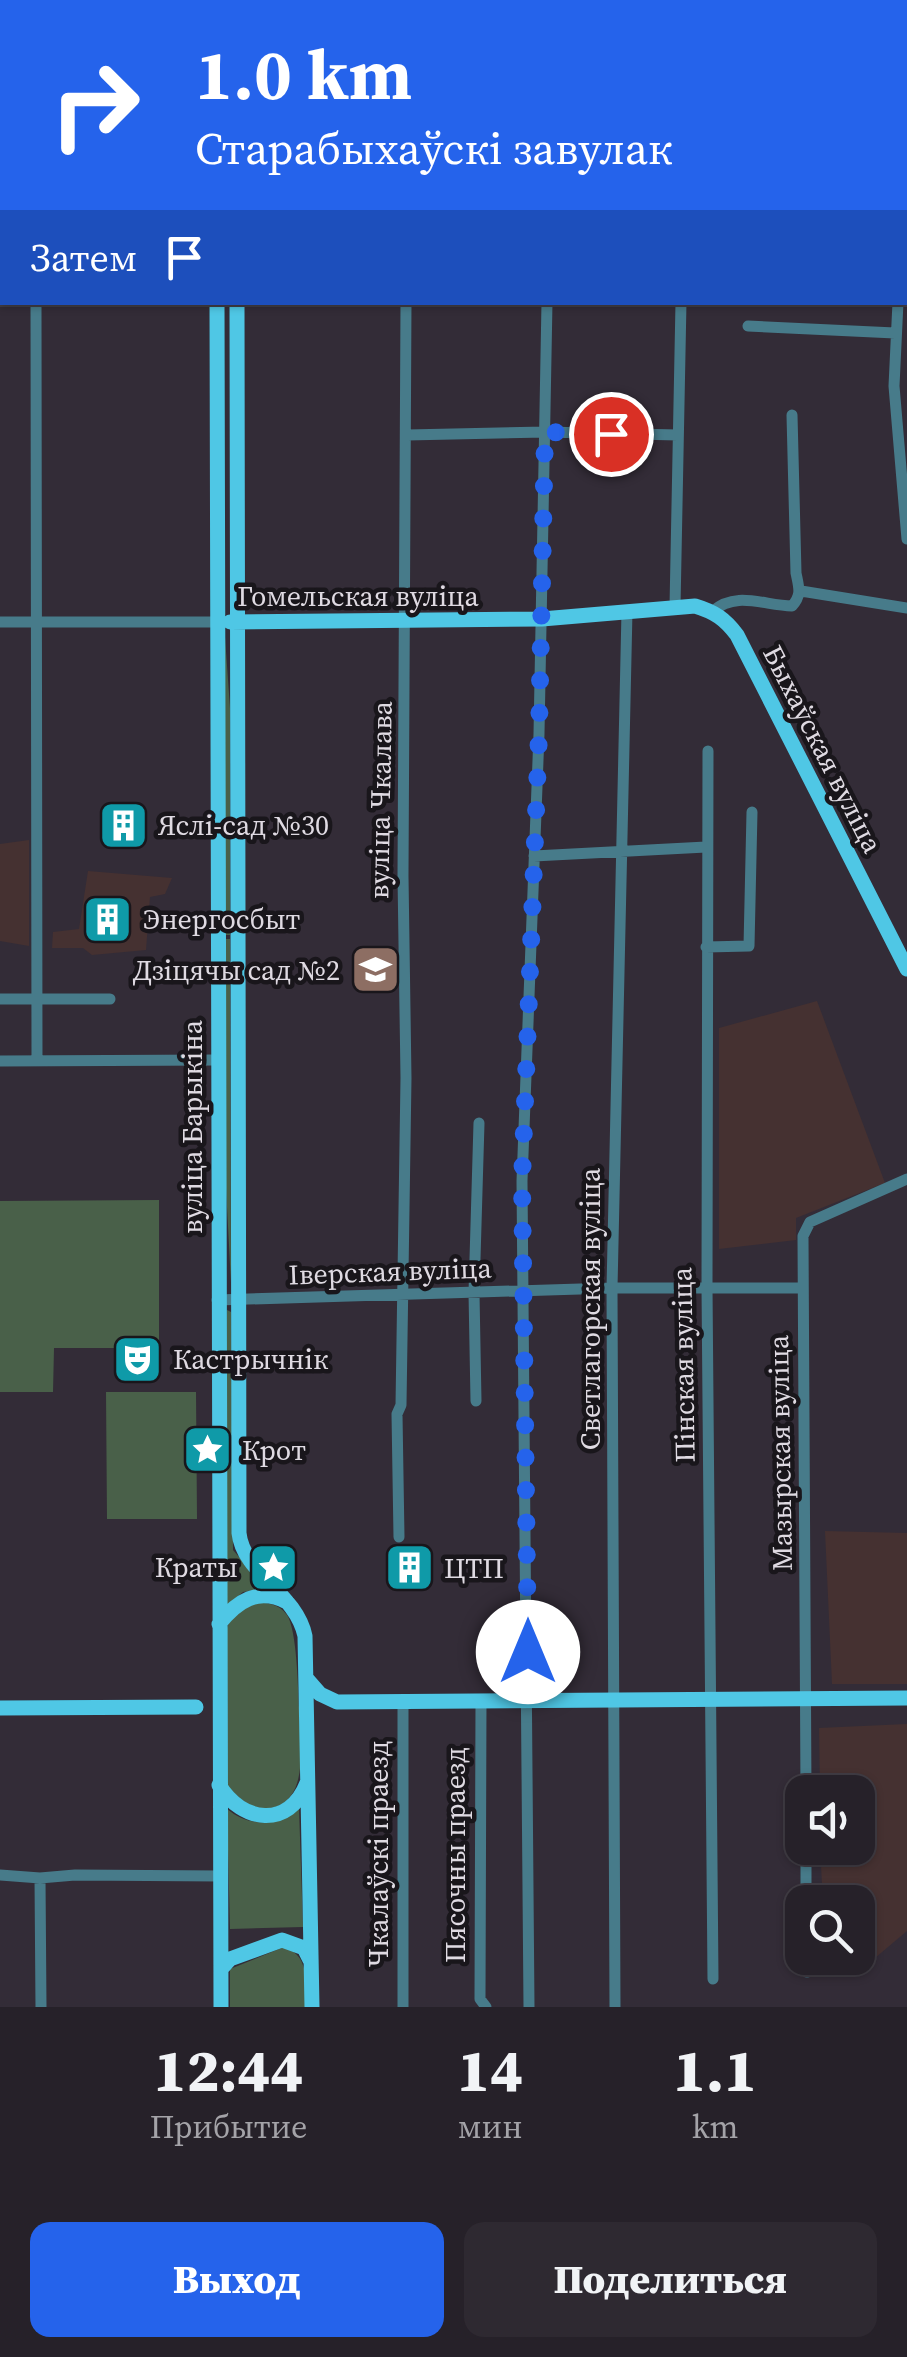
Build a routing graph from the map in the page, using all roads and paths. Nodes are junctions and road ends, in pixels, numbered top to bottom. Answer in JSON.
{"nodes":[{"id":1,"x":36,"y":305,"type":"edge"},
{"id":2,"x":217,"y":305,"type":"edge"},
{"id":3,"x":237,"y":305,"type":"edge"},
{"id":4,"x":406,"y":305,"type":"edge"},
{"id":5,"x":547,"y":305,"type":"edge"},
{"id":6,"x":682,"y":305,"type":"edge"},
{"id":7,"x":898,"y":305,"type":"edge"},
{"id":8,"x":748,"y":326,"type":"dead end"},
{"id":9,"x":895,"y":332,"type":"junction"},
{"id":10,"x":900,"y":387,"type":"edge"},
{"id":11,"x":792,"y":415,"type":"dead end"},
{"id":12,"x":545,"y":432,"type":"junction"},
{"id":13,"x":678,"y":434,"type":"junction"},
{"id":14,"x":407,"y":435,"type":"junction"},
{"id":15,"x":907,"y":539,"type":"edge"},
{"id":16,"x":801,"y":591,"type":"junction"},
{"id":17,"x":676,"y":607,"type":"junction"},
{"id":18,"x":907,"y":608,"type":"edge"},
{"id":19,"x":627,"y":610,"type":"junction"},
{"id":20,"x":713,"y":612,"type":"junction"},
{"id":21,"x":542,"y":619,"type":"junction"},
{"id":22,"x":0,"y":622,"type":"edge"},
{"id":23,"x":35,"y":622,"type":"junction"},
{"id":24,"x":216,"y":622,"type":"junction"},
{"id":25,"x":237,"y":622,"type":"junction"},
{"id":26,"x":407,"y":622,"type":"junction"},
{"id":27,"x":708,"y":751,"type":"dead end"},
{"id":28,"x":752,"y":812,"type":"dead end"},
{"id":29,"x":706,"y":847,"type":"junction"},
{"id":30,"x":622,"y":852,"type":"junction"},
{"id":31,"x":534,"y":856,"type":"junction"},
{"id":32,"x":706,"y":947,"type":"junction"},
{"id":33,"x":907,"y":969,"type":"edge"},
{"id":34,"x":110,"y":998,"type":"dead end"},
{"id":35,"x":0,"y":999,"type":"edge"},
{"id":36,"x":36,"y":999,"type":"junction"},
{"id":37,"x":217,"y":1060,"type":"junction"},
{"id":38,"x":0,"y":1061,"type":"edge"},
{"id":39,"x":37,"y":1061,"type":"junction"},
{"id":40,"x":479,"y":1123,"type":"dead end"},
{"id":41,"x":907,"y":1178,"type":"edge"},
{"id":42,"x":707,"y":1287,"type":"junction"},
{"id":43,"x":612,"y":1288,"type":"junction"},
{"id":44,"x":803,"y":1288,"type":"junction"},
{"id":45,"x":524,"y":1292,"type":"junction"},
{"id":46,"x":474,"y":1293,"type":"junction"},
{"id":47,"x":402,"y":1294,"type":"junction"},
{"id":48,"x":217,"y":1300,"type":"junction"},
{"id":49,"x":238,"y":1300,"type":"junction"},
{"id":50,"x":476,"y":1401,"type":"dead end"},
{"id":51,"x":399,"y":1537,"type":"dead end"},
{"id":52,"x":291,"y":1604,"type":"junction"},
{"id":53,"x":219,"y":1624,"type":"junction"},
{"id":54,"x":220,"y":1674,"type":"junction"},
{"id":55,"x":306,"y":1678,"type":"junction"},
{"id":56,"x":907,"y":1698,"type":"edge"},
{"id":57,"x":807,"y":1699,"type":"junction"},
{"id":58,"x":481,"y":1700,"type":"junction"},
{"id":59,"x":616,"y":1700,"type":"junction"},
{"id":60,"x":711,"y":1700,"type":"junction"},
{"id":61,"x":403,"y":1701,"type":"junction"},
{"id":62,"x":528,"y":1701,"type":"junction"},
{"id":63,"x":337,"y":1702,"type":"junction"},
{"id":64,"x":196,"y":1706,"type":"junction"},
{"id":65,"x":0,"y":1708,"type":"edge"},
{"id":66,"x":307,"y":1730,"type":"junction"},
{"id":67,"x":220,"y":1743,"type":"junction"},
{"id":68,"x":806,"y":1775,"type":"edge"},
{"id":69,"x":309,"y":1779,"type":"junction"},
{"id":70,"x":219,"y":1786,"type":"junction"},
{"id":71,"x":0,"y":1875,"type":"edge"},
{"id":72,"x":214,"y":1875,"type":"junction"},
{"id":73,"x":40,"y":1878,"type":"junction"},
{"id":74,"x":312,"y":1963,"type":"junction"},
{"id":75,"x":222,"y":1969,"type":"junction"},
{"id":76,"x":713,"y":1979,"type":"dead end"},
{"id":77,"x":313,"y":2005,"type":"edge"},
{"id":78,"x":42,"y":2007,"type":"edge"},
{"id":79,"x":221,"y":2007,"type":"edge"},
{"id":80,"x":403,"y":2007,"type":"edge"},
{"id":81,"x":486,"y":2007,"type":"edge"},
{"id":82,"x":529,"y":2007,"type":"edge"},
{"id":83,"x":615,"y":2007,"type":"edge"}],
"edges":[{"from":1,"to":23,"type":"street"},
{"from":2,"to":24,"type":"main road","name":"вуліца Барыкіна"},
{"from":3,"to":25,"type":"main road","name":"вуліца Барыкіна"},
{"from":4,"to":14,"type":"street","name":"вуліца Чкалава"},
{"from":5,"to":12,"type":"street"},
{"from":6,"to":13,"type":"street"},
{"from":7,"to":9,"type":"street"},
{"from":8,"to":9,"type":"street"},
{"from":9,"to":10,"type":"street"},
{"from":10,"to":15,"type":"street"},
{"from":11,"to":16,"type":"street"},
{"from":12,"to":13,"type":"street"},
{"from":12,"to":14,"type":"street"},
{"from":12,"to":21,"type":"street"},
{"from":13,"to":17,"type":"street"},
{"from":14,"to":26,"type":"street","name":"вуліца Чкалава"},
{"from":16,"to":18,"type":"street"},
{"from":16,"to":20,"type":"street"},
{"from":17,"to":19,"type":"main road","name":"Гомельская вуліца"},
{"from":17,"to":20,"type":"main road","name":"Гомельская вуліца"},
{"from":19,"to":21,"type":"main road","name":"Гомельская вуліца"},
{"from":19,"to":30,"type":"street","name":"Светлагорская вуліца"},
{"from":20,"to":33,"type":"main road","name":"Быхаўская вуліца"},
{"from":21,"to":26,"type":"main road","name":"Гомельская вуліца"},
{"from":21,"to":31,"type":"street"},
{"from":22,"to":23,"type":"street","name":"Гомельская вуліца"},
{"from":23,"to":24,"type":"street","name":"Гомельская вуліца"},
{"from":23,"to":36,"type":"street"},
{"from":24,"to":25,"type":"main road","name":"Гомельская вуліца"},
{"from":24,"to":37,"type":"main road","name":"вуліца Барыкіна"},
{"from":25,"to":26,"type":"main road","name":"Гомельская вуліца"},
{"from":25,"to":49,"type":"main road","name":"вуліца Барыкіна"},
{"from":26,"to":47,"type":"street","name":"вуліца Чкалава"},
{"from":27,"to":29,"type":"street","name":"Пінская вуліца"},
{"from":28,"to":32,"type":"street"},
{"from":29,"to":30,"type":"street"},
{"from":29,"to":32,"type":"street","name":"Пінская вуліца"},
{"from":30,"to":31,"type":"street"},
{"from":30,"to":43,"type":"street","name":"Светлагорская вуліца"},
{"from":31,"to":45,"type":"street"},
{"from":32,"to":42,"type":"street","name":"Пінская вуліца"},
{"from":34,"to":36,"type":"street"},
{"from":35,"to":36,"type":"street"},
{"from":36,"to":39,"type":"street"},
{"from":37,"to":39,"type":"street"},
{"from":37,"to":48,"type":"main road","name":"вуліца Барыкіна"},
{"from":38,"to":39,"type":"street"},
{"from":40,"to":46,"type":"street"},
{"from":41,"to":44,"type":"street","name":"Мазырская вуліца"},
{"from":42,"to":43,"type":"street","name":"Іверская вуліца"},
{"from":42,"to":44,"type":"street","name":"Іверская вуліца"},
{"from":42,"to":60,"type":"street","name":"Пінская вуліца"},
{"from":43,"to":45,"type":"street","name":"Іверская вуліца"},
{"from":43,"to":59,"type":"street","name":"Светлагорская вуліца"},
{"from":44,"to":57,"type":"street","name":"Мазырская вуліца"},
{"from":45,"to":46,"type":"street","name":"Іверская вуліца"},
{"from":45,"to":62,"type":"street"},
{"from":46,"to":47,"type":"street","name":"Іверская вуліца"},
{"from":46,"to":50,"type":"street"},
{"from":47,"to":49,"type":"street","name":"Іверская вуліца"},
{"from":47,"to":51,"type":"street","name":"вуліца Чкалава"},
{"from":48,"to":49,"type":"street","name":"Іверская вуліца"},
{"from":48,"to":53,"type":"main road","name":"вуліца Барыкіна"},
{"from":49,"to":52,"type":"main road","name":"вуліца Барыкіна"},
{"from":52,"to":53,"type":"main road"},
{"from":52,"to":55,"type":"main road","name":"вуліца Барыкіна"},
{"from":53,"to":54,"type":"main road","name":"вуліца Барыкіна"},
{"from":54,"to":64,"type":"main road"},
{"from":54,"to":67,"type":"main road","name":"вуліца Барыкіна"},
{"from":55,"to":63,"type":"main road"},
{"from":55,"to":66,"type":"main road","name":"вуліца Барыкіна"},
{"from":56,"to":57,"type":"main road"},
{"from":57,"to":60,"type":"main road"},
{"from":57,"to":68,"type":"street","name":"Мазырская вуліца"},
{"from":58,"to":61,"type":"main road"},
{"from":58,"to":62,"type":"main road"},
{"from":58,"to":81,"type":"street","name":"Пясочны праезд"},
{"from":59,"to":60,"type":"main road"},
{"from":59,"to":62,"type":"main road"},
{"from":59,"to":83,"type":"street","name":"Светлагорская вуліца"},
{"from":60,"to":76,"type":"street","name":"Пінская вуліца"},
{"from":61,"to":63,"type":"main road"},
{"from":61,"to":80,"type":"street","name":"Чкалаўскі праезд"},
{"from":62,"to":82,"type":"street"},
{"from":63,"to":66,"type":"main road"},
{"from":64,"to":65,"type":"main road"},
{"from":64,"to":67,"type":"main road"},
{"from":66,"to":69,"type":"main road","name":"вуліца Барыкіна"},
{"from":67,"to":70,"type":"main road","name":"вуліца Барыкіна"},
{"from":69,"to":70,"type":"main road"},
{"from":69,"to":74,"type":"main road","name":"вуліца Барыкіна"},
{"from":70,"to":72,"type":"main road","name":"вуліца Барыкіна"},
{"from":71,"to":73,"type":"street"},
{"from":72,"to":73,"type":"street"},
{"from":72,"to":75,"type":"main road","name":"вуліца Барыкіна"},
{"from":73,"to":78,"type":"street"},
{"from":74,"to":75,"type":"main road"},
{"from":74,"to":77,"type":"main road","name":"вуліца Барыкіна"},
{"from":75,"to":79,"type":"main road","name":"вуліца Барыкіна"}]}
